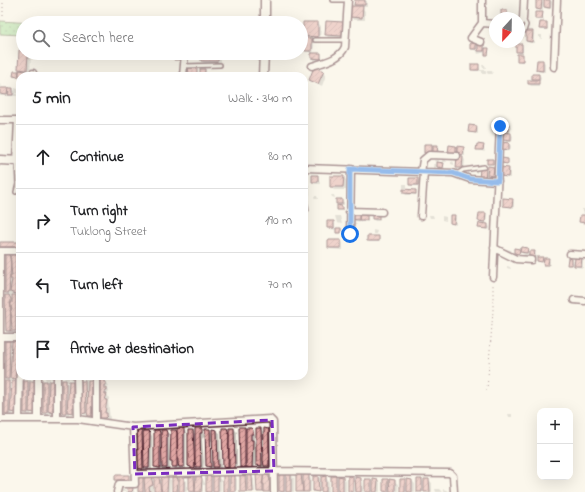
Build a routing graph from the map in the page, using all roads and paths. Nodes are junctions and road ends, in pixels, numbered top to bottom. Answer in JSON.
{"nodes":[{"id":1,"x":3,"y":0,"type":"edge"},
{"id":2,"x":265,"y":0,"type":"edge"},
{"id":3,"x":334,"y":0,"type":"edge"},
{"id":4,"x":347,"y":0,"type":"edge"},
{"id":5,"x":482,"y":0,"type":"edge"},
{"id":6,"x":524,"y":0,"type":"edge"},
{"id":7,"x":557,"y":0,"type":"edge"},
{"id":8,"x":522,"y":12,"type":"edge"},
{"id":9,"x":2,"y":16,"type":"dead end"},
{"id":10,"x":265,"y":16,"type":"edge"},
{"id":11,"x":482,"y":23,"type":"junction"},
{"id":12,"x":489,"y":24,"type":"edge"},
{"id":13,"x":316,"y":40,"type":"dead end"},
{"id":14,"x":345,"y":40,"type":"junction"},
{"id":15,"x":481,"y":42,"type":"dead end"},
{"id":16,"x":184,"y":60,"type":"edge"},
{"id":17,"x":264,"y":60,"type":"edge"},
{"id":18,"x":220,"y":65,"type":"dead end"},
{"id":19,"x":184,"y":66,"type":"junction"},
{"id":20,"x":312,"y":66,"type":"dead end"},
{"id":21,"x":554,"y":67,"type":"dead end"},
{"id":22,"x":183,"y":72,"type":"edge"},
{"id":23,"x":264,"y":72,"type":"edge"},
{"id":24,"x":0,"y":120,"type":"edge"},
{"id":25,"x":16,"y":120,"type":"edge"},
{"id":26,"x":500,"y":126,"type":"dead end"},
{"id":27,"x":457,"y":156,"type":"dead end"},
{"id":28,"x":0,"y":160,"type":"edge"},
{"id":29,"x":16,"y":161,"type":"edge"},
{"id":30,"x":484,"y":167,"type":"dead end"},
{"id":31,"x":308,"y":168,"type":"edge"},
{"id":32,"x":350,"y":169,"type":"junction"},
{"id":33,"x":422,"y":172,"type":"junction"},
{"id":34,"x":457,"y":175,"type":"junction"},
{"id":35,"x":498,"y":181,"type":"junction"},
{"id":36,"x":349,"y":211,"type":"junction"},
{"id":37,"x":382,"y":212,"type":"dead end"},
{"id":38,"x":421,"y":216,"type":"dead end"},
{"id":39,"x":350,"y":234,"type":"dead end"},
{"id":40,"x":494,"y":248,"type":"junction"},
{"id":41,"x":0,"y":251,"type":"edge"},
{"id":42,"x":16,"y":251,"type":"edge"},
{"id":43,"x":570,"y":254,"type":"dead end"},
{"id":44,"x":585,"y":255,"type":"edge"},
{"id":45,"x":531,"y":260,"type":"dead end"},
{"id":46,"x":493,"y":277,"type":"joint"},
{"id":47,"x":574,"y":300,"type":"dead end"},
{"id":48,"x":585,"y":301,"type":"edge"},
{"id":49,"x":0,"y":337,"type":"edge"},
{"id":50,"x":16,"y":337,"type":"edge"},
{"id":51,"x":20,"y":380,"type":"edge"},
{"id":52,"x":38,"y":380,"type":"edge"},
{"id":53,"x":57,"y":380,"type":"edge"},
{"id":54,"x":77,"y":380,"type":"edge"},
{"id":55,"x":96,"y":380,"type":"edge"},
{"id":56,"x":487,"y":390,"type":"dead end"},
{"id":57,"x":0,"y":419,"type":"edge"},
{"id":58,"x":19,"y":419,"type":"junction"},
{"id":59,"x":38,"y":419,"type":"junction"},
{"id":60,"x":57,"y":419,"type":"junction"},
{"id":61,"x":78,"y":419,"type":"junction"},
{"id":62,"x":96,"y":421,"type":"junction"},
{"id":63,"x":133,"y":427,"type":"junction"},
{"id":64,"x":274,"y":471,"type":"junction"},
{"id":65,"x":135,"y":474,"type":"junction"},
{"id":66,"x":117,"y":492,"type":"edge"},
{"id":67,"x":274,"y":492,"type":"edge"},
{"id":68,"x":454,"y":492,"type":"edge"}],
"edges":[{"from":1,"to":9,"type":"path"},
{"from":2,"to":10,"type":"street"},
{"from":3,"to":4,"type":"lane"},
{"from":4,"to":14,"type":"street"},
{"from":5,"to":11,"type":"street"},
{"from":6,"to":8,"type":"street"},
{"from":7,"to":21,"type":"street"},
{"from":11,"to":12,"type":"street"},
{"from":11,"to":15,"type":"street"},
{"from":13,"to":14,"type":"lane"},
{"from":14,"to":20,"type":"street"},
{"from":16,"to":19,"type":"street"},
{"from":17,"to":23,"type":"street"},
{"from":18,"to":19,"type":"lane"},
{"from":19,"to":22,"type":"street"},
{"from":24,"to":25,"type":"street"},
{"from":26,"to":35,"type":"street"},
{"from":27,"to":33,"type":"street"},
{"from":28,"to":29,"type":"street"},
{"from":30,"to":34,"type":"lane"},
{"from":31,"to":32,"type":"street"},
{"from":32,"to":33,"type":"street"},
{"from":32,"to":36,"type":"street"},
{"from":33,"to":34,"type":"street"},
{"from":33,"to":38,"type":"street"},
{"from":34,"to":35,"type":"street"},
{"from":35,"to":40,"type":"street"},
{"from":36,"to":37,"type":"street"},
{"from":36,"to":39,"type":"street"},
{"from":40,"to":45,"type":"street"},
{"from":40,"to":46,"type":"street"},
{"from":41,"to":42,"type":"street"},
{"from":41,"to":49,"type":"street"},
{"from":43,"to":44,"type":"street"},
{"from":46,"to":56,"type":"path"},
{"from":47,"to":48,"type":"street"},
{"from":49,"to":50,"type":"street"},
{"from":49,"to":57,"type":"street"},
{"from":51,"to":58,"type":"street"},
{"from":52,"to":59,"type":"street"},
{"from":53,"to":60,"type":"street"},
{"from":54,"to":61,"type":"street"},
{"from":55,"to":62,"type":"street"},
{"from":57,"to":58,"type":"street"},
{"from":58,"to":59,"type":"street"},
{"from":59,"to":60,"type":"street"},
{"from":60,"to":61,"type":"street"},
{"from":61,"to":62,"type":"street"},
{"from":62,"to":63,"type":"street"},
{"from":63,"to":64,"type":"street"},
{"from":63,"to":65,"type":"street"},
{"from":64,"to":65,"type":"street"},
{"from":64,"to":67,"type":"street"},
{"from":64,"to":68,"type":"street"},
{"from":65,"to":66,"type":"street"}]}
